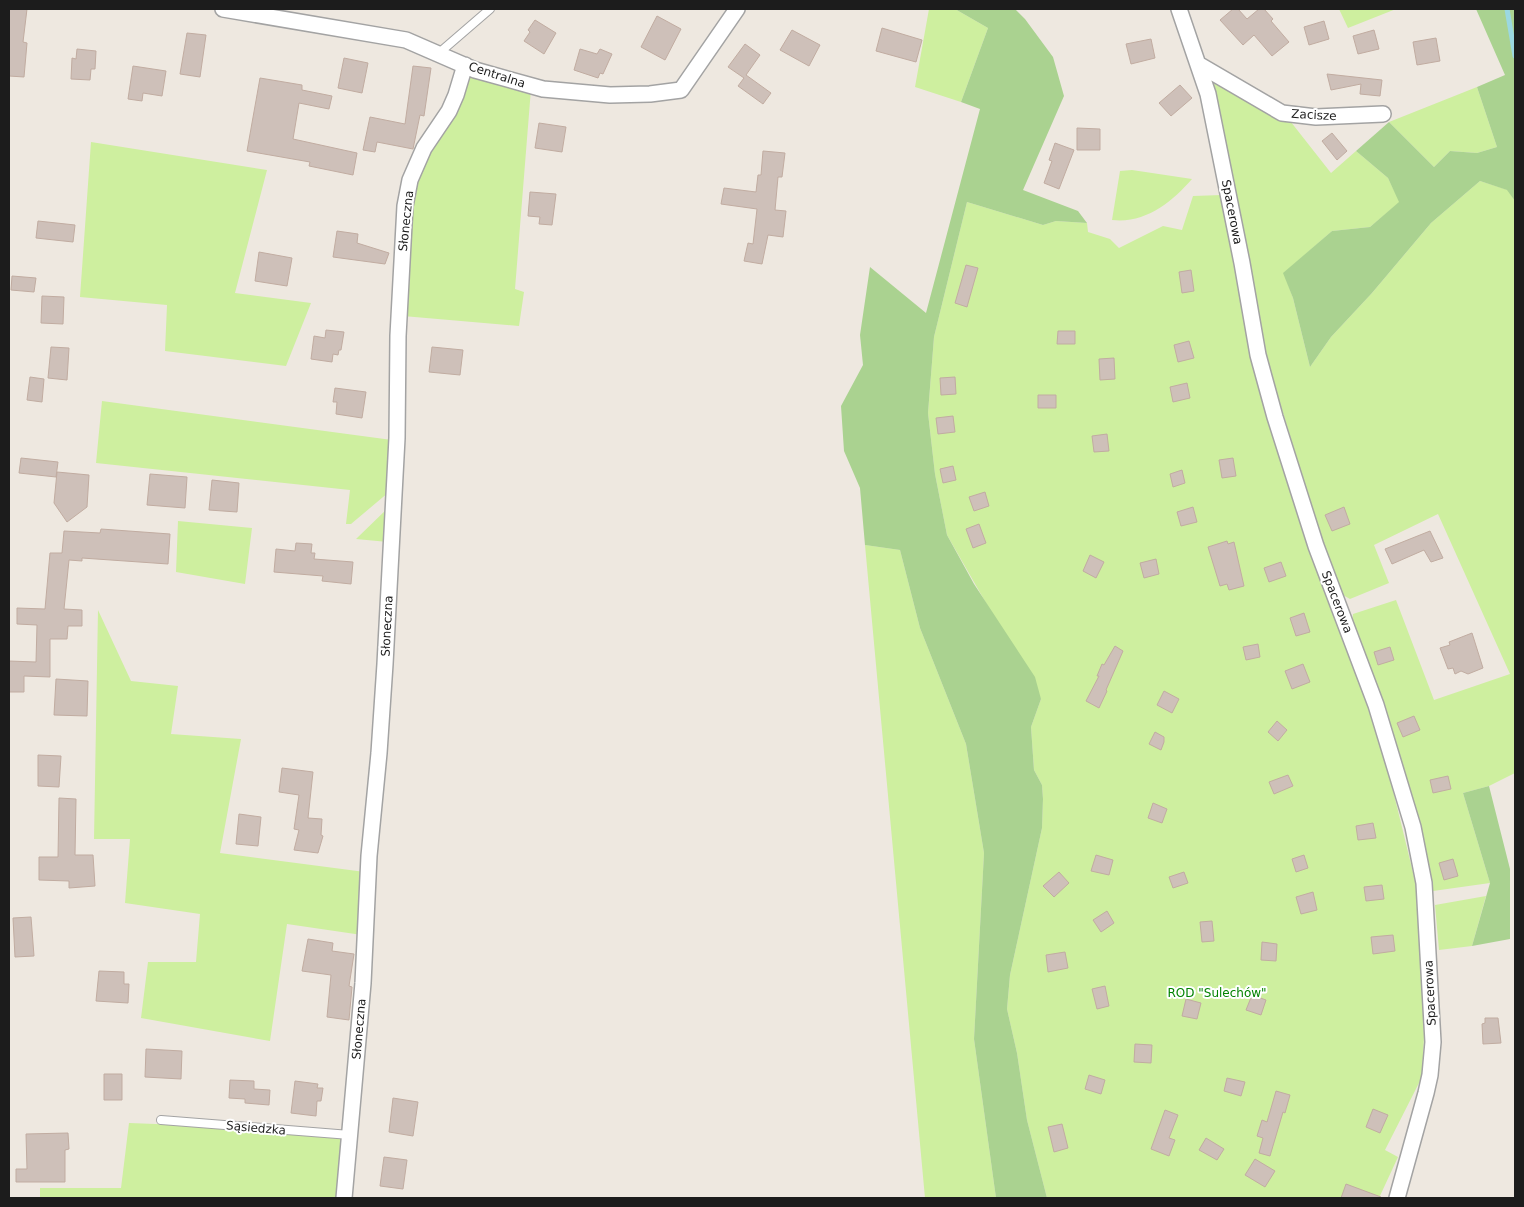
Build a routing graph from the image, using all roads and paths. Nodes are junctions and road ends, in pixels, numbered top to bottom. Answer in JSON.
{"nodes":[{"id":1,"x":223,"y":9,"type":"edge"},
{"id":2,"x":490,"y":9,"type":"edge"},
{"id":3,"x":737,"y":9,"type":"edge"},
{"id":4,"x":1179,"y":9,"type":"edge"},
{"id":5,"x":439,"y":54,"type":"junction"},
{"id":6,"x":1198,"y":64,"type":"junction"},
{"id":7,"x":465,"y":66,"type":"junction"},
{"id":8,"x":1383,"y":114,"type":"dead end"},
{"id":9,"x":161,"y":1120,"type":"dead end"},
{"id":10,"x":350,"y":1135,"type":"junction"},
{"id":11,"x":344,"y":1198,"type":"edge"},
{"id":12,"x":1397,"y":1198,"type":"edge"}],
"edges":[{"from":1,"to":5,"type":"street","name":"Centralna"},
{"from":2,"to":5,"type":"lane"},
{"from":3,"to":7,"type":"street","name":"Centralna"},
{"from":4,"to":6,"type":"street","name":"Spacerowa"},
{"from":5,"to":7,"type":"street","name":"Centralna"},
{"from":6,"to":8,"type":"street","name":"Zacisze"},
{"from":6,"to":12,"type":"street","name":"Spacerowa"},
{"from":7,"to":10,"type":"street","name":"Słoneczna"},
{"from":9,"to":10,"type":"lane","name":"Sąsiedzka"},
{"from":10,"to":11,"type":"street","name":"Słoneczna"}]}
